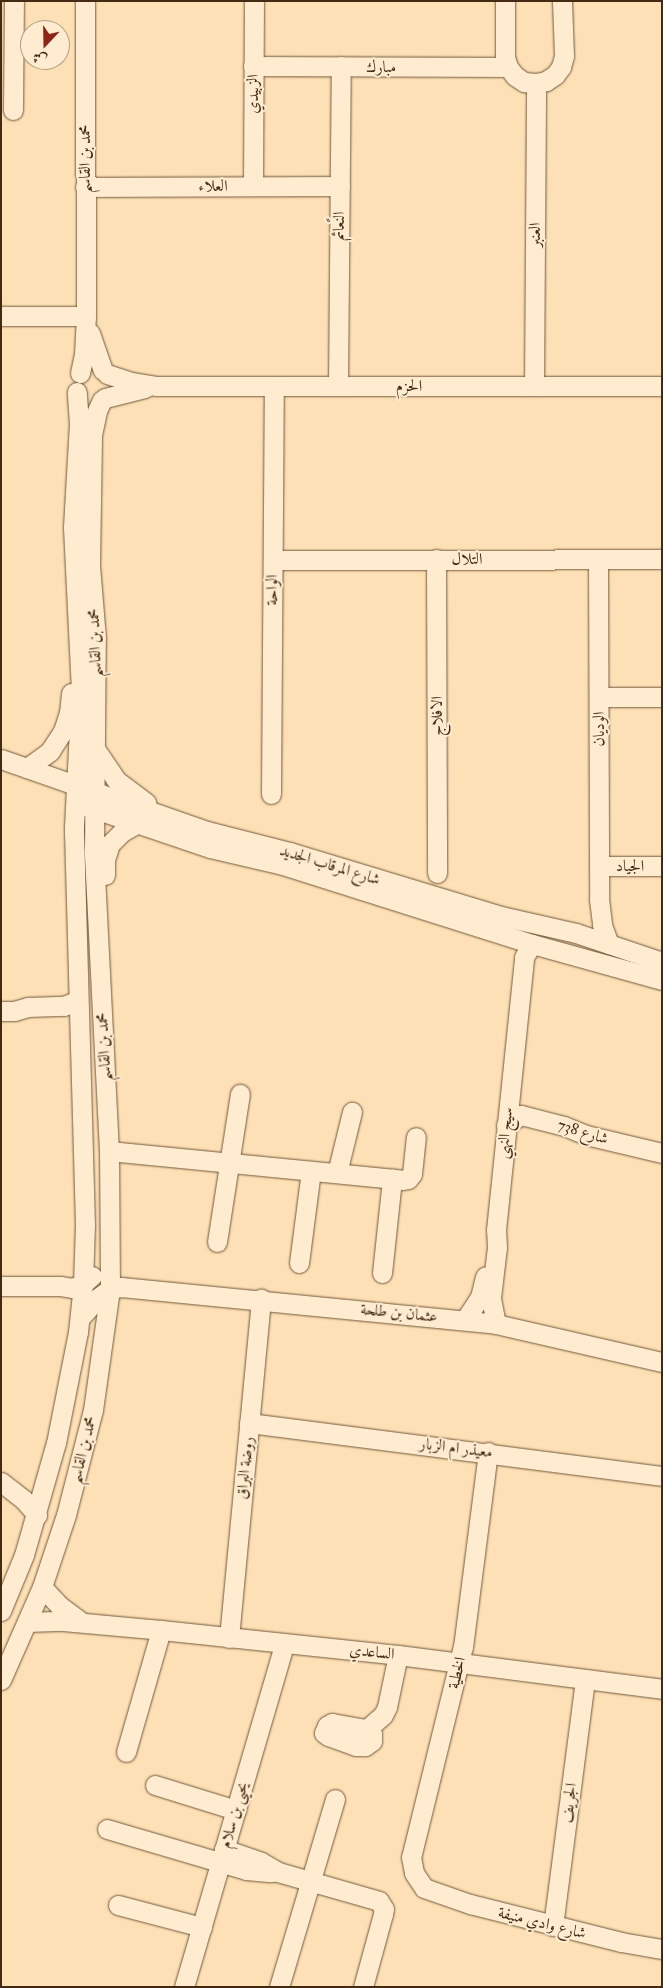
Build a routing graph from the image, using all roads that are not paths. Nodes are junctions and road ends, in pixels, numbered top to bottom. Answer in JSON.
{"nodes":[{"id":1,"x":14,"y":1,"type":"edge"},
{"id":2,"x":85,"y":1,"type":"edge"},
{"id":3,"x":254,"y":1,"type":"edge"},
{"id":4,"x":505,"y":1,"type":"edge"},
{"id":5,"x":562,"y":1,"type":"edge"},
{"id":6,"x":253,"y":66,"type":"junction"},
{"id":7,"x":341,"y":66,"type":"junction"},
{"id":8,"x":508,"y":67,"type":"junction"},
{"id":9,"x":536,"y":84,"type":"junction"},
{"id":10,"x":14,"y":110,"type":"dead end"},
{"id":11,"x":253,"y":186,"type":"junction"},
{"id":12,"x":340,"y":186,"type":"junction"},
{"id":13,"x":85,"y":187,"type":"junction"},
{"id":14,"x":1,"y":307,"type":"edge"},
{"id":15,"x":86,"y":313,"type":"junction"},
{"id":16,"x":1,"y":316,"type":"edge"},
{"id":17,"x":105,"y":372,"type":"junction"},
{"id":18,"x":80,"y":373,"type":"junction"},
{"id":19,"x":156,"y":386,"type":"junction"},
{"id":20,"x":274,"y":386,"type":"junction"},
{"id":21,"x":338,"y":386,"type":"junction"},
{"id":22,"x":534,"y":386,"type":"junction"},
{"id":23,"x":662,"y":386,"type":"edge"},
{"id":24,"x":77,"y":392,"type":"junction"},
{"id":25,"x":103,"y":399,"type":"junction"},
{"id":26,"x":436,"y":559,"type":"junction"},
{"id":27,"x":598,"y":559,"type":"junction"},
{"id":28,"x":662,"y":559,"type":"edge"},
{"id":29,"x":273,"y":560,"type":"junction"},
{"id":30,"x":80,"y":664,"type":"junction"},
{"id":31,"x":598,"y":697,"type":"junction"},
{"id":32,"x":662,"y":697,"type":"edge"},
{"id":33,"x":96,"y":750,"type":"junction"},
{"id":34,"x":1,"y":759,"type":"edge"},
{"id":35,"x":27,"y":768,"type":"junction"},
{"id":36,"x":76,"y":794,"type":"junction"},
{"id":37,"x":271,"y":794,"type":"dead end"},
{"id":38,"x":94,"y":800,"type":"junction"},
{"id":39,"x":164,"y":816,"type":"junction"},
{"id":40,"x":138,"y":823,"type":"junction"},
{"id":41,"x":599,"y":866,"type":"junction"},
{"id":42,"x":662,"y":866,"type":"edge"},
{"id":43,"x":437,"y":873,"type":"dead end"},
{"id":44,"x":599,"y":899,"type":"junction"},
{"id":45,"x":97,"y":932,"type":"junction"},
{"id":46,"x":576,"y":933,"type":"junction"},
{"id":47,"x":532,"y":944,"type":"junction"},
{"id":48,"x":609,"y":944,"type":"junction"},
{"id":49,"x":654,"y":959,"type":"edge"},
{"id":50,"x":662,"y":980,"type":"edge"},
{"id":51,"x":78,"y":1000,"type":"junction"},
{"id":52,"x":7,"y":1011,"type":"edge"},
{"id":53,"x":80,"y":1023,"type":"junction"},
{"id":54,"x":240,"y":1094,"type":"dead end"},
{"id":55,"x":352,"y":1112,"type":"dead end"},
{"id":56,"x":508,"y":1120,"type":"junction"},
{"id":57,"x":416,"y":1137,"type":"dead end"},
{"id":58,"x":109,"y":1150,"type":"junction"},
{"id":59,"x":662,"y":1153,"type":"edge"},
{"id":60,"x":228,"y":1162,"type":"junction"},
{"id":61,"x":311,"y":1171,"type":"junction"},
{"id":62,"x":337,"y":1173,"type":"junction"},
{"id":63,"x":392,"y":1179,"type":"junction"},
{"id":64,"x":496,"y":1230,"type":"junction"},
{"id":65,"x":217,"y":1242,"type":"dead end"},
{"id":66,"x":110,"y":1254,"type":"junction"},
{"id":67,"x":299,"y":1263,"type":"dead end"},
{"id":68,"x":84,"y":1265,"type":"junction"},
{"id":69,"x":382,"y":1273,"type":"dead end"},
{"id":70,"x":83,"y":1284,"type":"junction"},
{"id":71,"x":1,"y":1286,"type":"edge"},
{"id":72,"x":60,"y":1286,"type":"junction"},
{"id":73,"x":110,"y":1288,"type":"junction"},
{"id":74,"x":132,"y":1290,"type":"junction"},
{"id":75,"x":261,"y":1299,"type":"junction"},
{"id":76,"x":108,"y":1313,"type":"junction"},
{"id":77,"x":80,"y":1318,"type":"junction"},
{"id":78,"x":465,"y":1320,"type":"junction"},
{"id":79,"x":496,"y":1324,"type":"junction"},
{"id":80,"x":662,"y":1362,"type":"edge"},
{"id":81,"x":249,"y":1423,"type":"junction"},
{"id":82,"x":488,"y":1452,"type":"junction"},
{"id":83,"x":662,"y":1476,"type":"edge"},
{"id":84,"x":45,"y":1484,"type":"junction"},
{"id":85,"x":5,"y":1485,"type":"edge"},
{"id":86,"x":37,"y":1515,"type":"junction"},
{"id":87,"x":42,"y":1587,"type":"junction"},
{"id":88,"x":1,"y":1611,"type":"edge"},
{"id":89,"x":27,"y":1622,"type":"junction"},
{"id":90,"x":81,"y":1622,"type":"junction"},
{"id":91,"x":161,"y":1630,"type":"junction"},
{"id":92,"x":229,"y":1638,"type":"junction"},
{"id":93,"x":284,"y":1644,"type":"junction"},
{"id":94,"x":398,"y":1655,"type":"junction"},
{"id":95,"x":460,"y":1663,"type":"junction"},
{"id":96,"x":585,"y":1679,"type":"junction"},
{"id":97,"x":1,"y":1680,"type":"edge"},
{"id":98,"x":662,"y":1689,"type":"edge"},
{"id":99,"x":367,"y":1729,"type":"dead end"},
{"id":100,"x":126,"y":1752,"type":"dead end"},
{"id":101,"x":155,"y":1785,"type":"dead end"},
{"id":102,"x":335,"y":1799,"type":"dead end"},
{"id":103,"x":236,"y":1810,"type":"junction"},
{"id":104,"x":107,"y":1829,"type":"dead end"},
{"id":105,"x":222,"y":1856,"type":"junction"},
{"id":106,"x":310,"y":1881,"type":"junction"},
{"id":107,"x":424,"y":1888,"type":"joint"},
{"id":108,"x":118,"y":1905,"type":"dead end"},
{"id":109,"x":155,"y":1907,"type":"dead end"},
{"id":110,"x":203,"y":1924,"type":"junction"},
{"id":111,"x":553,"y":1926,"type":"junction"},
{"id":112,"x":662,"y":1949,"type":"edge"},
{"id":113,"x":184,"y":1987,"type":"edge"},
{"id":114,"x":279,"y":1987,"type":"edge"},
{"id":115,"x":363,"y":1987,"type":"edge"}],
"edges":[{"from":1,"to":10,"type":"street"},
{"from":2,"to":13,"type":"street","name":"محمد بن القاسم"},
{"from":3,"to":6,"type":"street","name":"الزبيدي"},
{"from":4,"to":8,"type":"street"},
{"from":5,"to":9,"type":"street"},
{"from":6,"to":7,"type":"street","name":"مبارك"},
{"from":6,"to":11,"type":"street","name":"الزبيدي"},
{"from":7,"to":8,"type":"street","name":"مبارك"},
{"from":7,"to":12,"type":"street","name":"النًعائم"},
{"from":8,"to":9,"type":"street"},
{"from":9,"to":22,"type":"street","name":"العنبر"},
{"from":11,"to":12,"type":"street","name":"العلاء"},
{"from":11,"to":13,"type":"street","name":"العلاء"},
{"from":12,"to":21,"type":"street","name":"النًعائم"},
{"from":13,"to":15,"type":"street","name":"محمد بن القاسم"},
{"from":14,"to":15,"type":"street"},
{"from":15,"to":16,"type":"street"},
{"from":15,"to":17,"type":"street","name":"محمد بن القاسم"},
{"from":15,"to":18,"type":"street","name":"محمد بن القاسم"},
{"from":17,"to":18,"type":"street"},
{"from":17,"to":19,"type":"street","name":"الحزم"},
{"from":17,"to":25,"type":"street"},
{"from":18,"to":24,"type":"street"},
{"from":19,"to":20,"type":"street","name":"الحزم"},
{"from":19,"to":25,"type":"street","name":"الحزم"},
{"from":20,"to":21,"type":"street","name":"الحزم"},
{"from":20,"to":29,"type":"street","name":"الواحة"},
{"from":21,"to":22,"type":"street","name":"الحزم"},
{"from":22,"to":23,"type":"street","name":"الحزم"},
{"from":24,"to":25,"type":"street"},
{"from":24,"to":30,"type":"street","name":"محمد بن القاسم"},
{"from":25,"to":33,"type":"street","name":"محمد بن القاسم"},
{"from":26,"to":27,"type":"street","name":"التلال"},
{"from":26,"to":29,"type":"street","name":"التلال"},
{"from":26,"to":43,"type":"street","name":"الافلاج"},
{"from":27,"to":28,"type":"street","name":"التلال"},
{"from":27,"to":31,"type":"street","name":"الوديان"},
{"from":29,"to":37,"type":"street","name":"الواحة"},
{"from":30,"to":35,"type":"street"},
{"from":30,"to":36,"type":"street","name":"محمد بن القاسم"},
{"from":31,"to":32,"type":"street"},
{"from":31,"to":41,"type":"street","name":"الوديان"},
{"from":33,"to":38,"type":"street","name":"محمد بن القاسم"},
{"from":33,"to":39,"type":"street"},
{"from":34,"to":35,"type":"street","name":"شارع المرقاب الجديد"},
{"from":35,"to":36,"type":"street","name":"شارع المرقاب الجديد"},
{"from":36,"to":38,"type":"street","name":"شارع المرقاب الجديد"},
{"from":36,"to":51,"type":"street","name":"محمد بن القاسم"},
{"from":38,"to":39,"type":"street","name":"شارع المرقاب الجديد"},
{"from":38,"to":40,"type":"street","name":"شارع المرقاب الجديد"},
{"from":38,"to":45,"type":"street","name":"محمد بن القاسم"},
{"from":39,"to":46,"type":"street","name":"شارع المرقاب الجديد"},
{"from":40,"to":45,"type":"street"},
{"from":40,"to":47,"type":"street","name":"شارع المرقاب الجديد"},
{"from":41,"to":42,"type":"street","name":"الجياد"},
{"from":41,"to":44,"type":"street","name":"الوديان"},
{"from":44,"to":46,"type":"street","name":"الوديان"},
{"from":44,"to":48,"type":"street","name":"الوديان"},
{"from":45,"to":58,"type":"street","name":"محمد بن القاسم"},
{"from":46,"to":48,"type":"street","name":"شارع المرقاب الجديد"},
{"from":47,"to":49,"type":"street"},
{"from":47,"to":50,"type":"street","name":"شارع المرقاب الجديد"},
{"from":47,"to":56,"type":"street","name":"سيج النهي"},
{"from":48,"to":49,"type":"street","name":"شارع المرقاب الجديد"},
{"from":51,"to":52,"type":"street"},
{"from":51,"to":53,"type":"street","name":"محمد بن القاسم"},
{"from":52,"to":53,"type":"street"},
{"from":53,"to":68,"type":"street","name":"محمد بن القاسم"},
{"from":54,"to":60,"type":"street"},
{"from":55,"to":62,"type":"street"},
{"from":56,"to":59,"type":"street","name":"شارع 738"},
{"from":56,"to":64,"type":"street","name":"سيج النهي"},
{"from":57,"to":63,"type":"street"},
{"from":58,"to":60,"type":"street"},
{"from":58,"to":66,"type":"street","name":"محمد بن القاسم"},
{"from":60,"to":61,"type":"street"},
{"from":60,"to":65,"type":"street"},
{"from":61,"to":62,"type":"street"},
{"from":61,"to":67,"type":"street"},
{"from":62,"to":63,"type":"street"},
{"from":63,"to":69,"type":"street"},
{"from":64,"to":78,"type":"street"},
{"from":64,"to":79,"type":"street","name":"سيج النهي"},
{"from":66,"to":70,"type":"street"},
{"from":66,"to":73,"type":"street","name":"محمد بن القاسم"},
{"from":68,"to":70,"type":"street","name":"محمد بن القاسم"},
{"from":68,"to":72,"type":"street"},
{"from":70,"to":72,"type":"street"},
{"from":70,"to":77,"type":"street","name":"محمد بن القاسم"},
{"from":71,"to":72,"type":"street"},
{"from":73,"to":74,"type":"street","name":"عثمان بن طلحة"},
{"from":73,"to":76,"type":"street","name":"محمد بن القاسم"},
{"from":73,"to":77,"type":"street"},
{"from":74,"to":75,"type":"street","name":"عثمان بن طلحة"},
{"from":74,"to":76,"type":"street"},
{"from":75,"to":78,"type":"street","name":"عثمان بن طلحة"},
{"from":75,"to":81,"type":"street","name":"روضة البراق"},
{"from":76,"to":87,"type":"street","name":"محمد بن القاسم"},
{"from":77,"to":84,"type":"street","name":"محمد بن القاسم"},
{"from":78,"to":79,"type":"street","name":"عثمان بن طلحة"},
{"from":79,"to":80,"type":"street","name":"عثمان بن طلحة"},
{"from":81,"to":82,"type":"street","name":"معيذر ام الزبار"},
{"from":81,"to":92,"type":"street","name":"روضة البراق"},
{"from":82,"to":83,"type":"street","name":"معيذر ام الزبار"},
{"from":82,"to":95,"type":"street","name":"الخطية"},
{"from":84,"to":85,"type":"street"},
{"from":84,"to":86,"type":"street","name":"محمد بن القاسم"},
{"from":85,"to":86,"type":"street"},
{"from":86,"to":88,"type":"street","name":"محمد بن القاسم"},
{"from":87,"to":89,"type":"street","name":"محمد بن القاسم"},
{"from":87,"to":90,"type":"street"},
{"from":89,"to":90,"type":"street","name":"الساعدي"},
{"from":89,"to":97,"type":"street","name":"محمد بن القاسم"},
{"from":90,"to":91,"type":"street","name":"الساعدي"},
{"from":91,"to":92,"type":"street","name":"الساعدي"},
{"from":91,"to":100,"type":"street"},
{"from":92,"to":93,"type":"street","name":"الساعدي"},
{"from":93,"to":94,"type":"street","name":"الساعدي"},
{"from":93,"to":103,"type":"street","name":"يحيى بن سلام"},
{"from":94,"to":95,"type":"street","name":"الساعدي"},
{"from":94,"to":99,"type":"street"},
{"from":95,"to":96,"type":"street","name":"الساعدي"},
{"from":95,"to":107,"type":"street","name":"الخطية"},
{"from":96,"to":98,"type":"street","name":"الساعدي"},
{"from":96,"to":111,"type":"street","name":"الجريف"},
{"from":101,"to":103,"type":"street"},
{"from":102,"to":106,"type":"street"},
{"from":103,"to":105,"type":"street","name":"يحيى بن سلام"},
{"from":104,"to":105,"type":"street"},
{"from":105,"to":106,"type":"street"},
{"from":105,"to":110,"type":"street","name":"يحيى بن سلام"},
{"from":106,"to":114,"type":"street"},
{"from":106,"to":115,"type":"street"},
{"from":107,"to":111,"type":"street","name":"شارع وادي منيفة"},
{"from":108,"to":110,"type":"street"},
{"from":109,"to":110,"type":"street"},
{"from":110,"to":113,"type":"street","name":"يحيى بن سلام"},
{"from":111,"to":112,"type":"street","name":"شارع وادي منيفة"}]}
